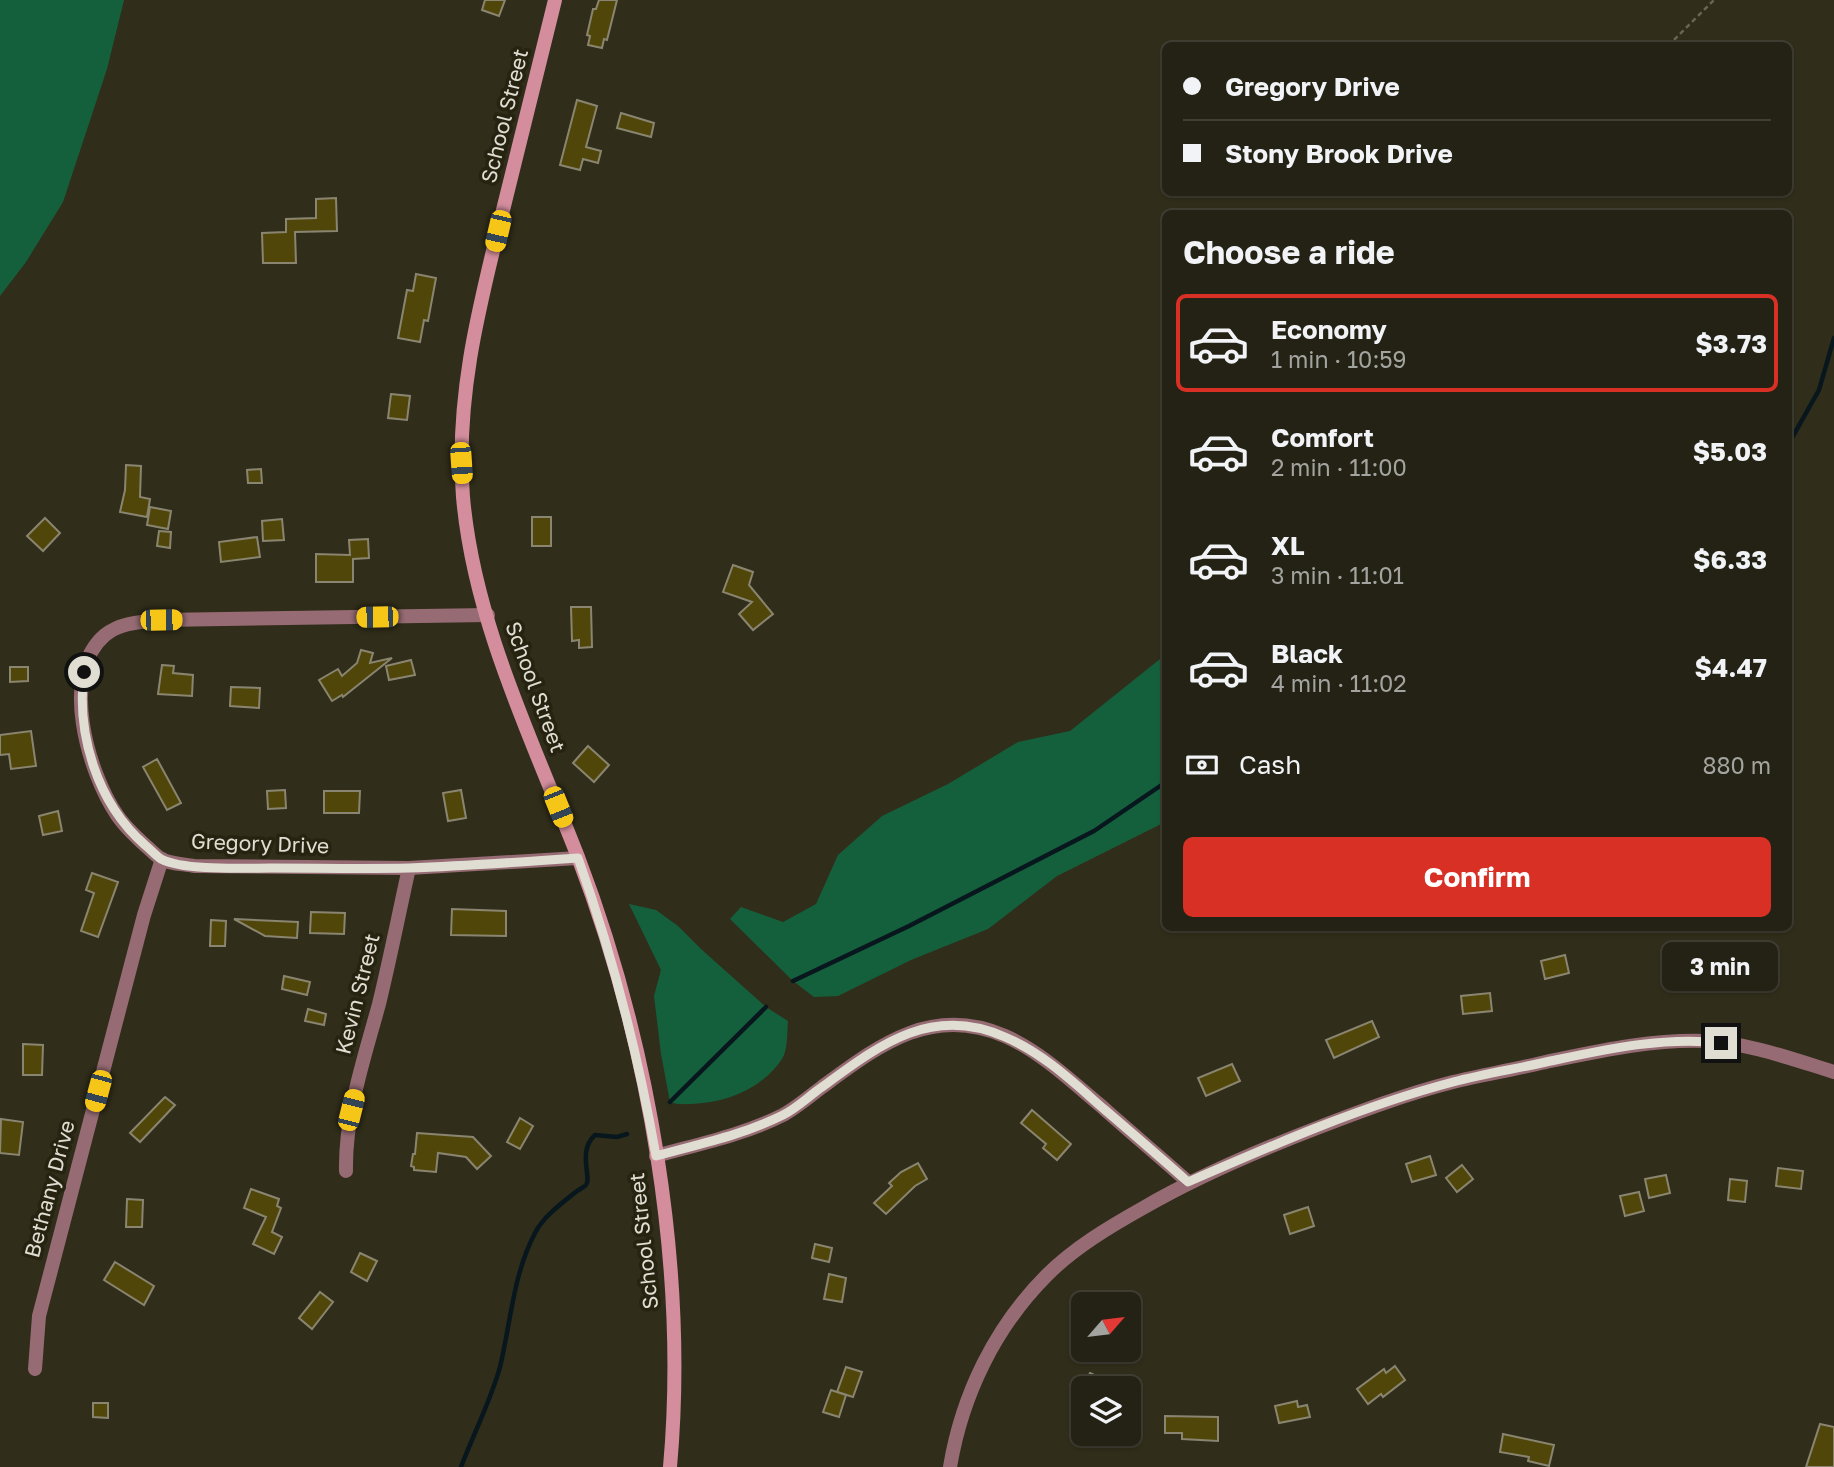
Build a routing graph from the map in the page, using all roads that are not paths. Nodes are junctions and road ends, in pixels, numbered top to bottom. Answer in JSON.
{"nodes":[{"id":1,"x":555,"y":0,"type":"edge"},
{"id":2,"x":488,"y":615,"type":"junction"},
{"id":3,"x":578,"y":858,"type":"junction"},
{"id":4,"x":162,"y":859,"type":"junction"},
{"id":5,"x":410,"y":868,"type":"junction"},
{"id":6,"x":1834,"y":1072,"type":"edge"},
{"id":7,"x":656,"y":1156,"type":"junction"},
{"id":8,"x":346,"y":1171,"type":"dead end"},
{"id":9,"x":1188,"y":1182,"type":"junction"},
{"id":10,"x":34,"y":1369,"type":"dead end"},
{"id":11,"x":670,"y":1467,"type":"edge"},
{"id":12,"x":950,"y":1467,"type":"edge"}],
"edges":[{"from":1,"to":2,"type":"street","name":"School Street"},
{"from":2,"to":3,"type":"street","name":"School Street"},
{"from":2,"to":4,"type":"street","name":"Gregory Drive"},
{"from":3,"to":5,"type":"street","name":"Gregory Drive"},
{"from":3,"to":7,"type":"street","name":"School Street"},
{"from":4,"to":5,"type":"street","name":"Gregory Drive"},
{"from":4,"to":10,"type":"street","name":"Bethany Drive"},
{"from":5,"to":8,"type":"street","name":"Kevin Street"},
{"from":6,"to":9,"type":"street"},
{"from":7,"to":9,"type":"street"},
{"from":7,"to":11,"type":"street","name":"School Street"},
{"from":9,"to":12,"type":"street"}]}
